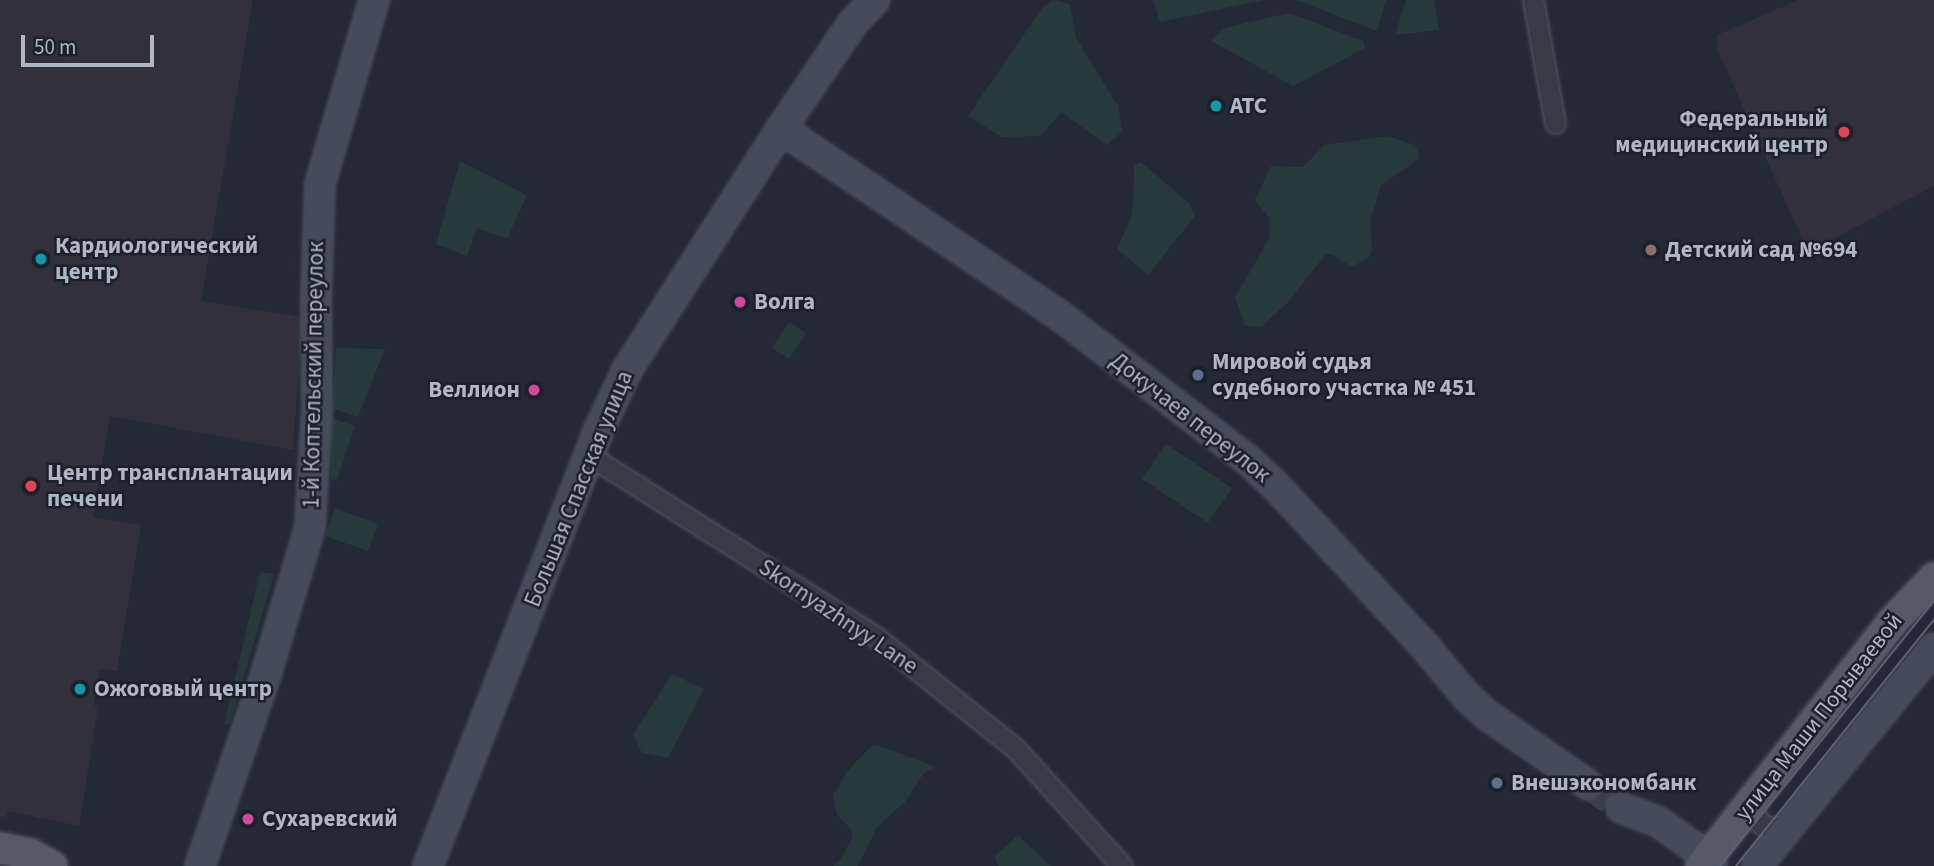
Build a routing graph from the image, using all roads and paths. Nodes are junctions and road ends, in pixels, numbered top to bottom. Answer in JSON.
{"nodes":[{"id":1,"x":374,"y":0,"type":"edge"},
{"id":2,"x":874,"y":0,"type":"edge"},
{"id":3,"x":1533,"y":0,"type":"edge"},
{"id":4,"x":1555,"y":123,"type":"dead end"},
{"id":5,"x":781,"y":129,"type":"junction"},
{"id":6,"x":590,"y":456,"type":"junction"},
{"id":7,"x":1934,"y":578,"type":"edge"},
{"id":8,"x":1934,"y":648,"type":"edge"},
{"id":9,"x":1587,"y":785,"type":"tunnel mouth"},
{"id":10,"x":1758,"y":793,"type":"junction"},
{"id":11,"x":1621,"y":808,"type":"tunnel mouth"},
{"id":12,"x":1791,"y":823,"type":"junction"},
{"id":13,"x":0,"y":848,"type":"edge"},
{"id":14,"x":1707,"y":863,"type":"edge"},
{"id":15,"x":52,"y":866,"type":"edge"},
{"id":16,"x":200,"y":866,"type":"edge"},
{"id":17,"x":428,"y":866,"type":"edge"},
{"id":18,"x":1122,"y":866,"type":"edge"},
{"id":19,"x":1757,"y":866,"type":"edge"}],
"edges":[{"from":1,"to":16,"type":"street","name":"1-й Коптельский переулок"},
{"from":2,"to":5,"type":"street","name":"Большая Спасская улица"},
{"from":3,"to":4,"type":"street"},
{"from":5,"to":6,"type":"street","name":"Большая Спасская улица"},
{"from":5,"to":9,"type":"street","name":"Докучаев переулок"},
{"from":6,"to":17,"type":"street","name":"Большая Спасская улица"},
{"from":6,"to":18,"type":"street","name":"Skornyazhnyy Lane"},
{"from":7,"to":10,"type":"main road","name":"улица Маши Порываевой"},
{"from":8,"to":12,"type":"street","name":"улица Маши Порываевой"},
{"from":10,"to":12,"type":"street"},
{"from":10,"to":14,"type":"main road","name":"улица Маши Порываевой"},
{"from":11,"to":14,"type":"street"},
{"from":12,"to":19,"type":"street","name":"улица Маши Порываевой"},
{"from":13,"to":15,"type":"main road"}]}
